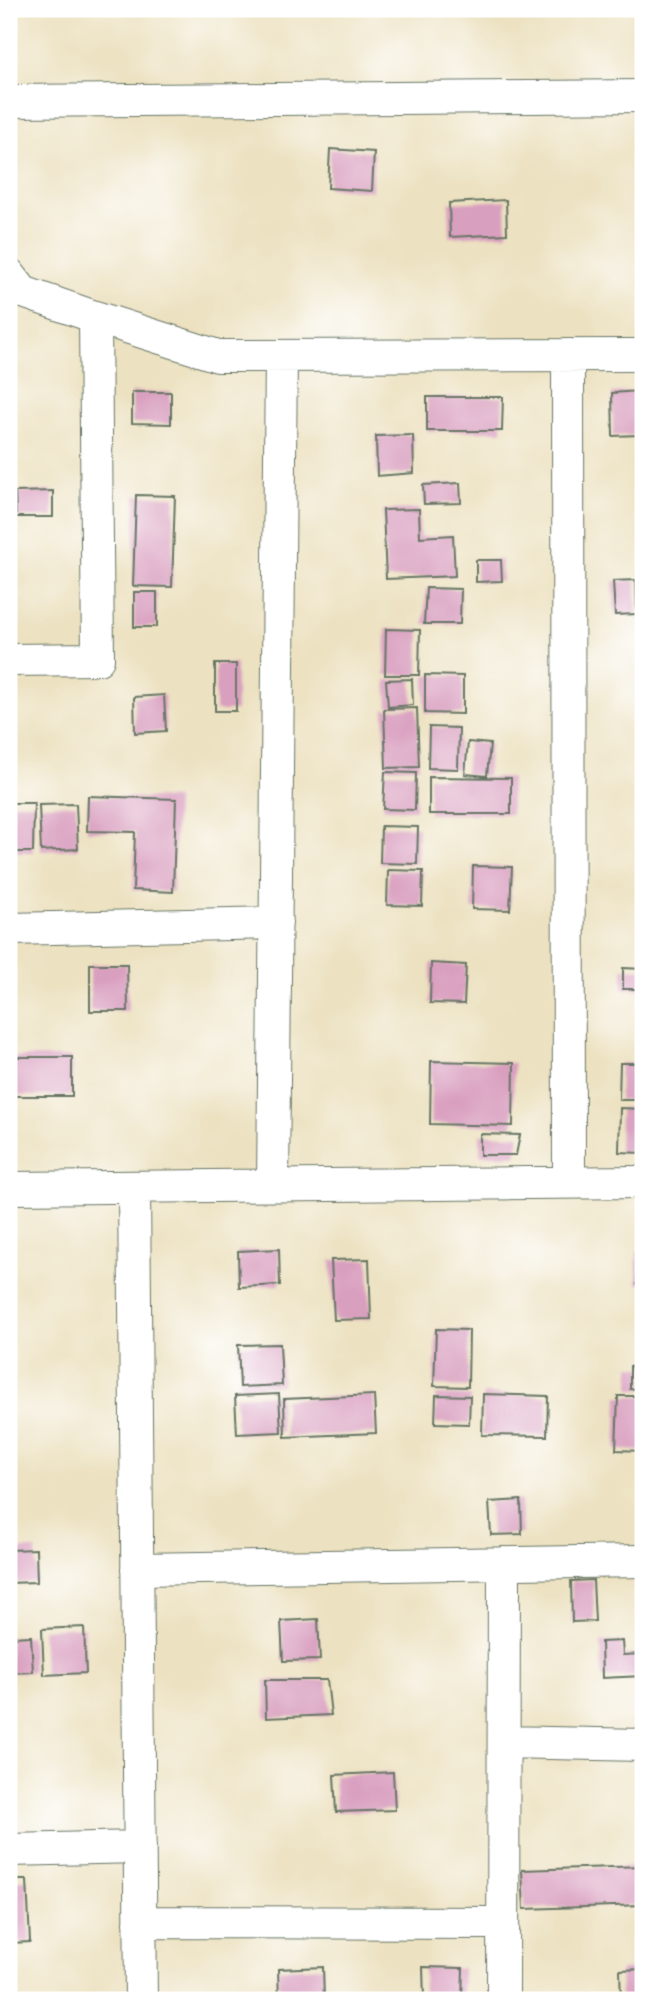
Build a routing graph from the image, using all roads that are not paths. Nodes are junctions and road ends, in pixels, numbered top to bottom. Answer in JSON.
{"nodes":[{"id":1,"x":643,"y":96,"type":"edge"},
{"id":2,"x":9,"y":101,"type":"edge"},
{"id":3,"x":9,"y":274,"type":"edge"},
{"id":4,"x":95,"y":317,"type":"junction"},
{"id":5,"x":281,"y":355,"type":"junction"},
{"id":6,"x":568,"y":355,"type":"junction"},
{"id":7,"x":643,"y":355,"type":"edge"},
{"id":8,"x":9,"y":660,"type":"edge"},
{"id":9,"x":276,"y":923,"type":"junction"},
{"id":10,"x":9,"y":929,"type":"edge"},
{"id":11,"x":569,"y":1182,"type":"junction"},
{"id":12,"x":643,"y":1182,"type":"edge"},
{"id":13,"x":273,"y":1185,"type":"junction"},
{"id":14,"x":134,"y":1187,"type":"junction"},
{"id":15,"x":9,"y":1188,"type":"edge"},
{"id":16,"x":643,"y":1561,"type":"edge"},
{"id":17,"x":504,"y":1563,"type":"junction"},
{"id":18,"x":137,"y":1569,"type":"junction"},
{"id":19,"x":504,"y":1742,"type":"junction"},
{"id":20,"x":643,"y":1745,"type":"edge"},
{"id":21,"x":140,"y":1847,"type":"junction"},
{"id":22,"x":9,"y":1850,"type":"edge"},
{"id":23,"x":140,"y":1922,"type":"junction"},
{"id":24,"x":503,"y":1923,"type":"junction"},
{"id":25,"x":141,"y":2000,"type":"edge"},
{"id":26,"x":503,"y":2000,"type":"edge"}],
"edges":[{"from":1,"to":2,"type":"street"},
{"from":3,"to":4,"type":"street"},
{"from":4,"to":5,"type":"street"},
{"from":4,"to":8,"type":"street"},
{"from":5,"to":6,"type":"street"},
{"from":5,"to":9,"type":"street"},
{"from":6,"to":7,"type":"street"},
{"from":6,"to":11,"type":"street"},
{"from":9,"to":10,"type":"street"},
{"from":9,"to":13,"type":"street"},
{"from":11,"to":12,"type":"street"},
{"from":11,"to":13,"type":"street"},
{"from":13,"to":14,"type":"street"},
{"from":14,"to":15,"type":"street"},
{"from":14,"to":18,"type":"street"},
{"from":16,"to":17,"type":"street"},
{"from":17,"to":18,"type":"street"},
{"from":17,"to":19,"type":"street"},
{"from":18,"to":21,"type":"street"},
{"from":19,"to":20,"type":"street"},
{"from":19,"to":24,"type":"street"},
{"from":21,"to":22,"type":"street"},
{"from":21,"to":23,"type":"street"},
{"from":23,"to":24,"type":"street"},
{"from":23,"to":25,"type":"street"},
{"from":24,"to":26,"type":"street"}]}
